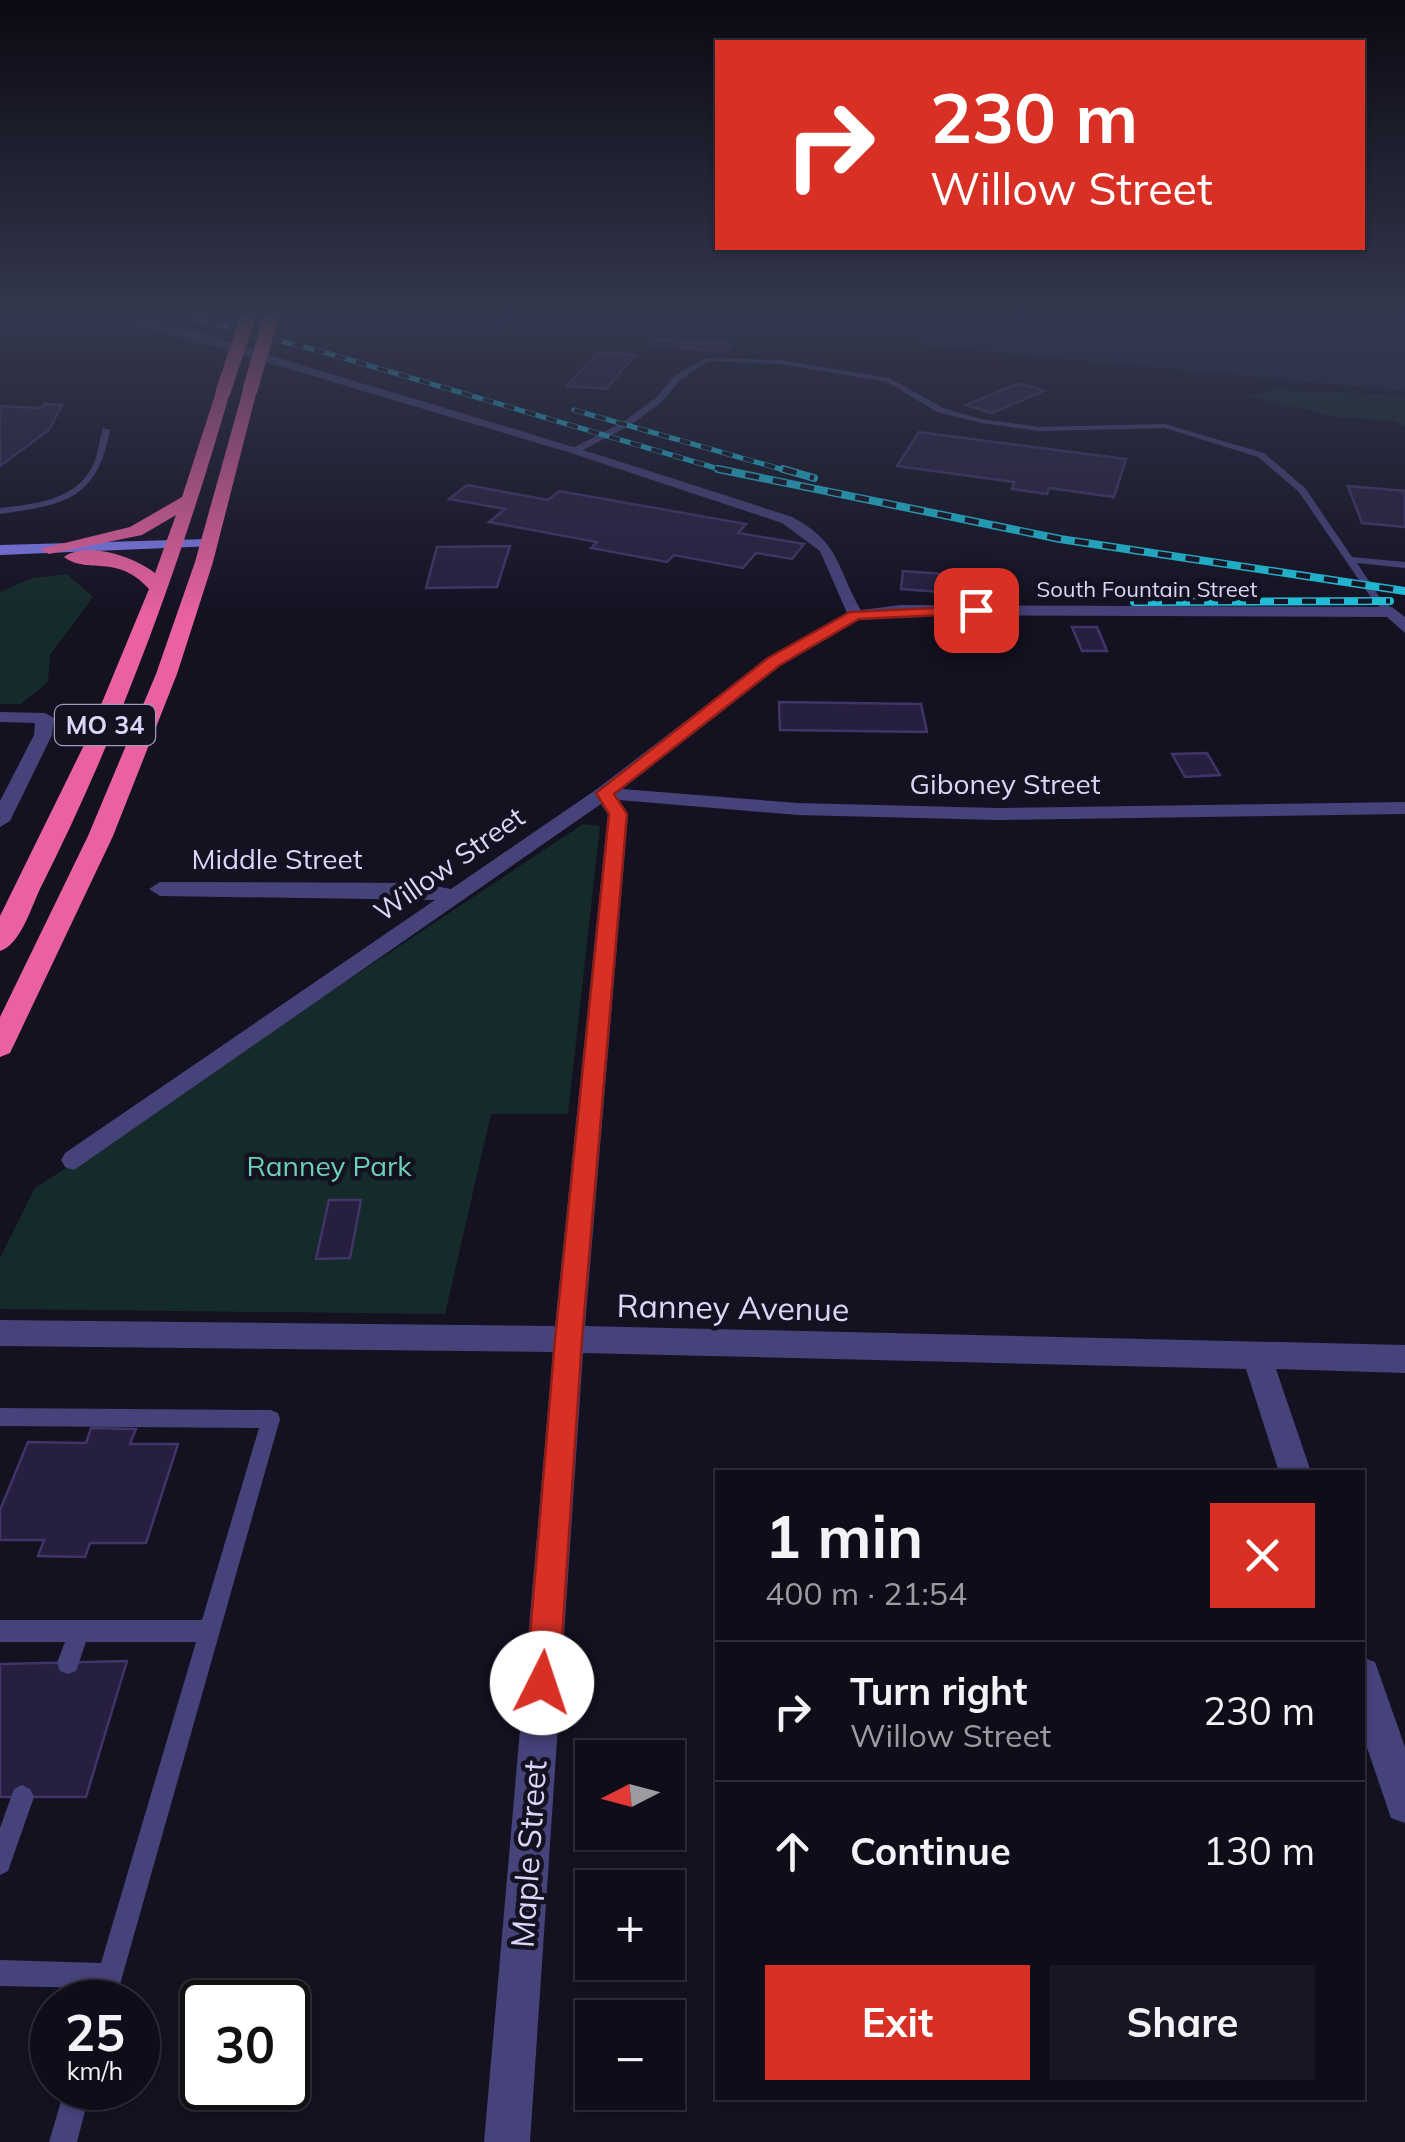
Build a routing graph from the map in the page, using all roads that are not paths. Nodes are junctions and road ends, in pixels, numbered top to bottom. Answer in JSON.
{"nodes":[{"id":1,"x":215,"y":417,"type":"edge"},
{"id":2,"x":243,"y":417,"type":"edge"},
{"id":3,"x":464,"y":417,"type":"edge"},
{"id":4,"x":635,"y":417,"type":"edge"},
{"id":5,"x":967,"y":417,"type":"edge"},
{"id":6,"x":106,"y":430,"type":"dead end"},
{"id":7,"x":576,"y":450,"type":"junction"},
{"id":8,"x":189,"y":500,"type":"junction"},
{"id":9,"x":0,"y":511,"type":"edge"},
{"id":10,"x":209,"y":543,"type":"junction"},
{"id":11,"x":174,"y":544,"type":"junction"},
{"id":12,"x":0,"y":550,"type":"edge"},
{"id":13,"x":47,"y":553,"type":"junction"},
{"id":14,"x":1352,"y":560,"type":"junction"},
{"id":15,"x":0,"y":561,"type":"edge"},
{"id":16,"x":1405,"y":564,"type":"edge"},
{"id":17,"x":158,"y":587,"type":"junction"},
{"id":18,"x":1392,"y":612,"type":"junction"},
{"id":19,"x":856,"y":615,"type":"junction"},
{"id":20,"x":1405,"y":628,"type":"edge"},
{"id":21,"x":0,"y":717,"type":"edge"},
{"id":22,"x":9,"y":786,"type":"edge"},
{"id":23,"x":604,"y":793,"type":"junction"},
{"id":24,"x":1405,"y":808,"type":"edge"},
{"id":25,"x":0,"y":821,"type":"edge"},
{"id":26,"x":160,"y":889,"type":"dead end"},
{"id":27,"x":454,"y":896,"type":"junction"},
{"id":28,"x":0,"y":942,"type":"edge"},
{"id":29,"x":0,"y":1046,"type":"edge"},
{"id":30,"x":74,"y":1160,"type":"dead end"},
{"id":31,"x":0,"y":1333,"type":"edge"},
{"id":32,"x":569,"y":1339,"type":"junction"},
{"id":33,"x":1257,"y":1357,"type":"junction"},
{"id":34,"x":1405,"y":1359,"type":"edge"},
{"id":35,"x":0,"y":1417,"type":"edge"},
{"id":36,"x":1295,"y":1470,"type":"edge"},
{"id":37,"x":79,"y":1630,"type":"junction"},
{"id":38,"x":209,"y":1631,"type":"junction"},
{"id":39,"x":0,"y":1632,"type":"edge"},
{"id":40,"x":68,"y":1663,"type":"dead end"},
{"id":41,"x":1365,"y":1684,"type":"edge"},
{"id":42,"x":22,"y":1797,"type":"dead end"},
{"id":43,"x":1405,"y":1804,"type":"edge"},
{"id":44,"x":0,"y":1863,"type":"edge"},
{"id":45,"x":0,"y":1974,"type":"edge"},
{"id":46,"x":110,"y":1976,"type":"junction"},
{"id":47,"x":109,"y":1980,"type":"edge"},
{"id":48,"x":71,"y":2110,"type":"edge"},
{"id":49,"x":62,"y":2142,"type":"edge"},
{"id":50,"x":506,"y":2142,"type":"edge"}],
"edges":[{"from":1,"to":8,"type":"highway","number":"MO 34","bridge":true},
{"from":2,"to":10,"type":"highway","number":"MO 34","bridge":true},
{"from":3,"to":7,"type":"street"},
{"from":4,"to":7,"type":"lane"},
{"from":5,"to":14,"type":"lane"},
{"from":6,"to":9,"type":"lane"},
{"from":7,"to":19,"type":"street"},
{"from":8,"to":11,"type":"highway","number":"MO 34"},
{"from":8,"to":13,"type":"highway"},
{"from":10,"to":11,"type":"street"},
{"from":10,"to":29,"type":"highway","number":"MO 34"},
{"from":11,"to":13,"type":"street"},
{"from":11,"to":17,"type":"highway","number":"MO 34"},
{"from":12,"to":13,"type":"street"},
{"from":13,"to":15,"type":"street"},
{"from":13,"to":17,"type":"highway"},
{"from":14,"to":16,"type":"lane"},
{"from":14,"to":18,"type":"lane"},
{"from":17,"to":28,"type":"highway","number":"MO 34"},
{"from":18,"to":19,"type":"street","name":"South Fountain Street"},
{"from":18,"to":20,"type":"street"},
{"from":19,"to":23,"type":"street","name":"Willow Street"},
{"from":21,"to":22,"type":"street"},
{"from":22,"to":25,"type":"street"},
{"from":23,"to":24,"type":"street","name":"Giboney Street"},
{"from":23,"to":27,"type":"street","name":"Willow Street"},
{"from":23,"to":32,"type":"street","name":"Maple Street"},
{"from":26,"to":27,"type":"street","name":"Middle Street"},
{"from":27,"to":30,"type":"street","name":"Willow Street"},
{"from":31,"to":32,"type":"street","name":"Ranney Avenue"},
{"from":32,"to":33,"type":"street","name":"Ranney Avenue"},
{"from":32,"to":50,"type":"street","name":"Maple Street"},
{"from":33,"to":34,"type":"street","name":"Ranney Avenue"},
{"from":33,"to":36,"type":"street"},
{"from":35,"to":38,"type":"lane"},
{"from":37,"to":38,"type":"lane"},
{"from":37,"to":39,"type":"lane"},
{"from":37,"to":40,"type":"lane"},
{"from":38,"to":46,"type":"lane"},
{"from":41,"to":43,"type":"street"},
{"from":42,"to":44,"type":"lane"},
{"from":45,"to":46,"type":"lane"},
{"from":46,"to":47,"type":"lane"},
{"from":48,"to":49,"type":"lane"}]}
